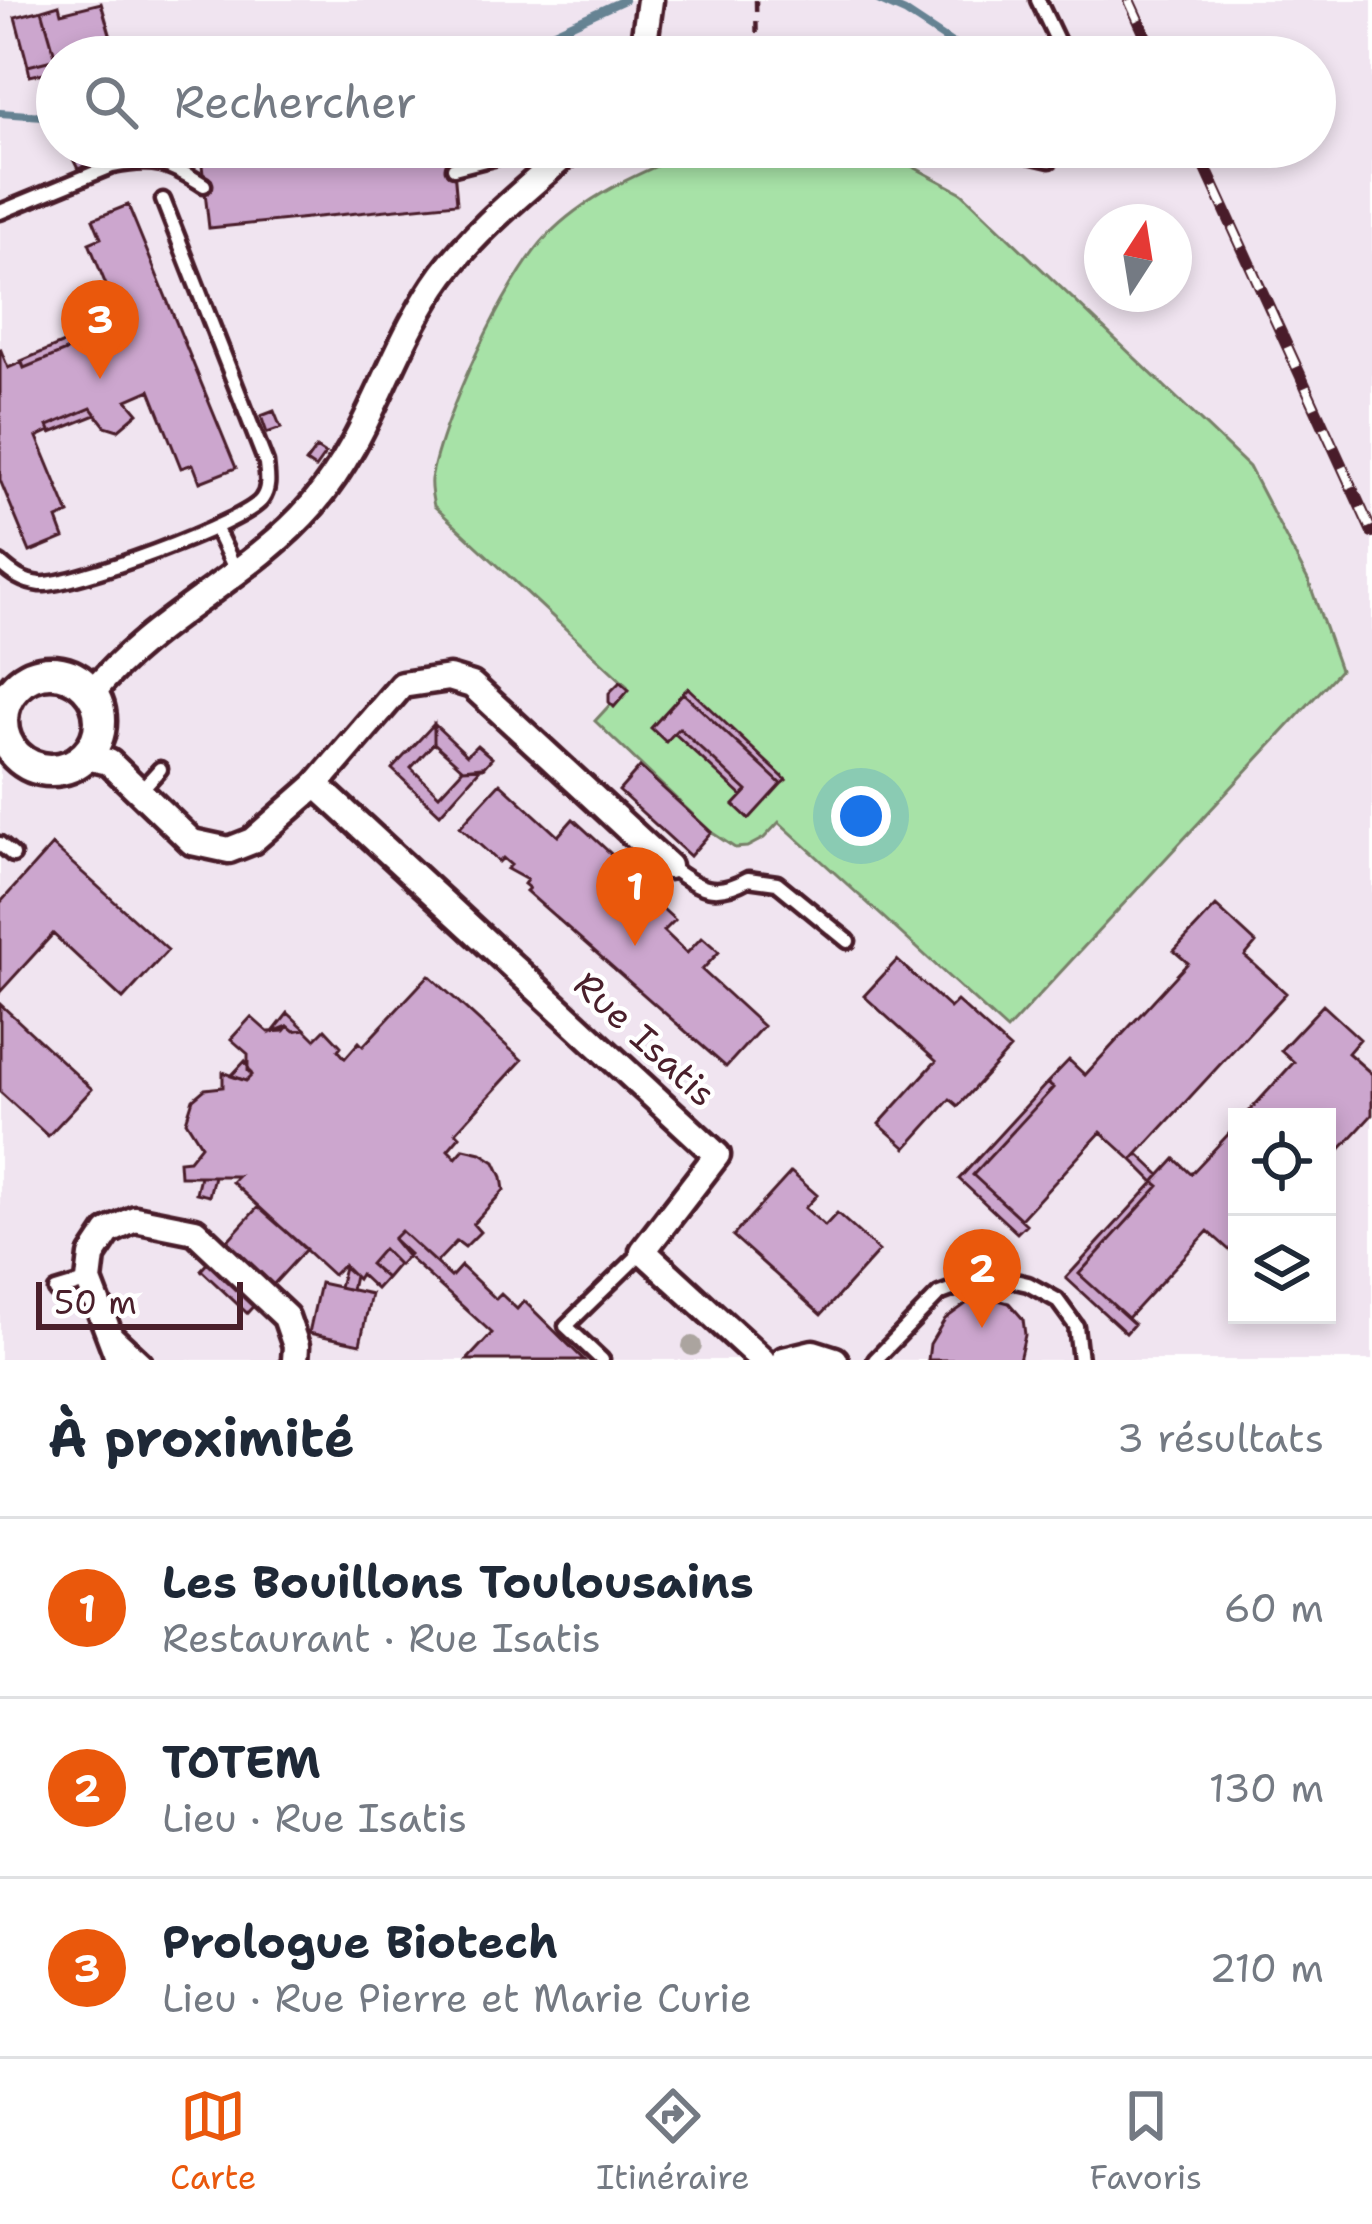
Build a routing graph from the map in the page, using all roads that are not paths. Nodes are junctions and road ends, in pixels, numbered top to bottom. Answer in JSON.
{"nodes":[{"id":1,"x":1038,"y":0,"type":"edge"},
{"id":2,"x":1054,"y":36,"type":"edge"},
{"id":3,"x":107,"y":168,"type":"edge"},
{"id":4,"x":175,"y":168,"type":"edge"},
{"id":5,"x":551,"y":168,"type":"edge"},
{"id":6,"x":204,"y":185,"type":"dead end"},
{"id":7,"x":163,"y":200,"type":"dead end"},
{"id":8,"x":0,"y":212,"type":"edge"},
{"id":9,"x":216,"y":529,"type":"junction"},
{"id":10,"x":0,"y":563,"type":"edge"},
{"id":11,"x":236,"y":572,"type":"junction"},
{"id":12,"x":10,"y":672,"type":"edge"},
{"id":13,"x":92,"y":693,"type":"junction"},
{"id":14,"x":86,"y":757,"type":"junction"},
{"id":15,"x":160,"y":769,"type":"dead end"},
{"id":16,"x":9,"y":770,"type":"edge"},
{"id":17,"x":316,"y":785,"type":"junction"},
{"id":18,"x":140,"y":791,"type":"junction"},
{"id":19,"x":0,"y":844,"type":"edge"},
{"id":20,"x":13,"y":855,"type":"dead end"},
{"id":21,"x":668,"y":866,"type":"joint"},
{"id":22,"x":848,"y":941,"type":"dead end"},
{"id":23,"x":643,"y":1251,"type":"junction"},
{"id":24,"x":89,"y":1281,"type":"junction"},
{"id":25,"x":56,"y":1291,"type":"dead end"},
{"id":26,"x":107,"y":1326,"type":"junction"},
{"id":27,"x":119,"y":1360,"type":"edge"},
{"id":28,"x":144,"y":1360,"type":"edge"},
{"id":29,"x":295,"y":1360,"type":"edge"},
{"id":30,"x":602,"y":1360,"type":"edge"},
{"id":31,"x":762,"y":1360,"type":"edge"},
{"id":32,"x":784,"y":1360,"type":"edge"},
{"id":33,"x":835,"y":1360,"type":"edge"},
{"id":34,"x":875,"y":1360,"type":"edge"},
{"id":35,"x":1080,"y":1360,"type":"edge"}],
"edges":[{"from":1,"to":2,"type":"lane"},
{"from":3,"to":8,"type":"lane"},
{"from":4,"to":6,"type":"lane"},
{"from":5,"to":11,"type":"street"},
{"from":7,"to":9,"type":"lane"},
{"from":9,"to":10,"type":"lane"},
{"from":9,"to":11,"type":"lane"},
{"from":11,"to":13,"type":"street"},
{"from":12,"to":13,"type":"street"},
{"from":12,"to":16,"type":"street"},
{"from":13,"to":14,"type":"street"},
{"from":14,"to":16,"type":"street"},
{"from":14,"to":18,"type":"street"},
{"from":15,"to":18,"type":"lane"},
{"from":17,"to":18,"type":"street"},
{"from":17,"to":21,"type":"street"},
{"from":17,"to":23,"type":"street","name":"Rue Isatis"},
{"from":19,"to":20,"type":"lane"},
{"from":21,"to":22,"type":"lane"},
{"from":23,"to":30,"type":"lane"},
{"from":23,"to":31,"type":"street"},
{"from":24,"to":25,"type":"lane"},
{"from":24,"to":26,"type":"street"},
{"from":24,"to":29,"type":"street"},
{"from":26,"to":27,"type":"street"},
{"from":26,"to":28,"type":"lane"},
{"from":32,"to":33,"type":"street"},
{"from":34,"to":35,"type":"lane"}]}
